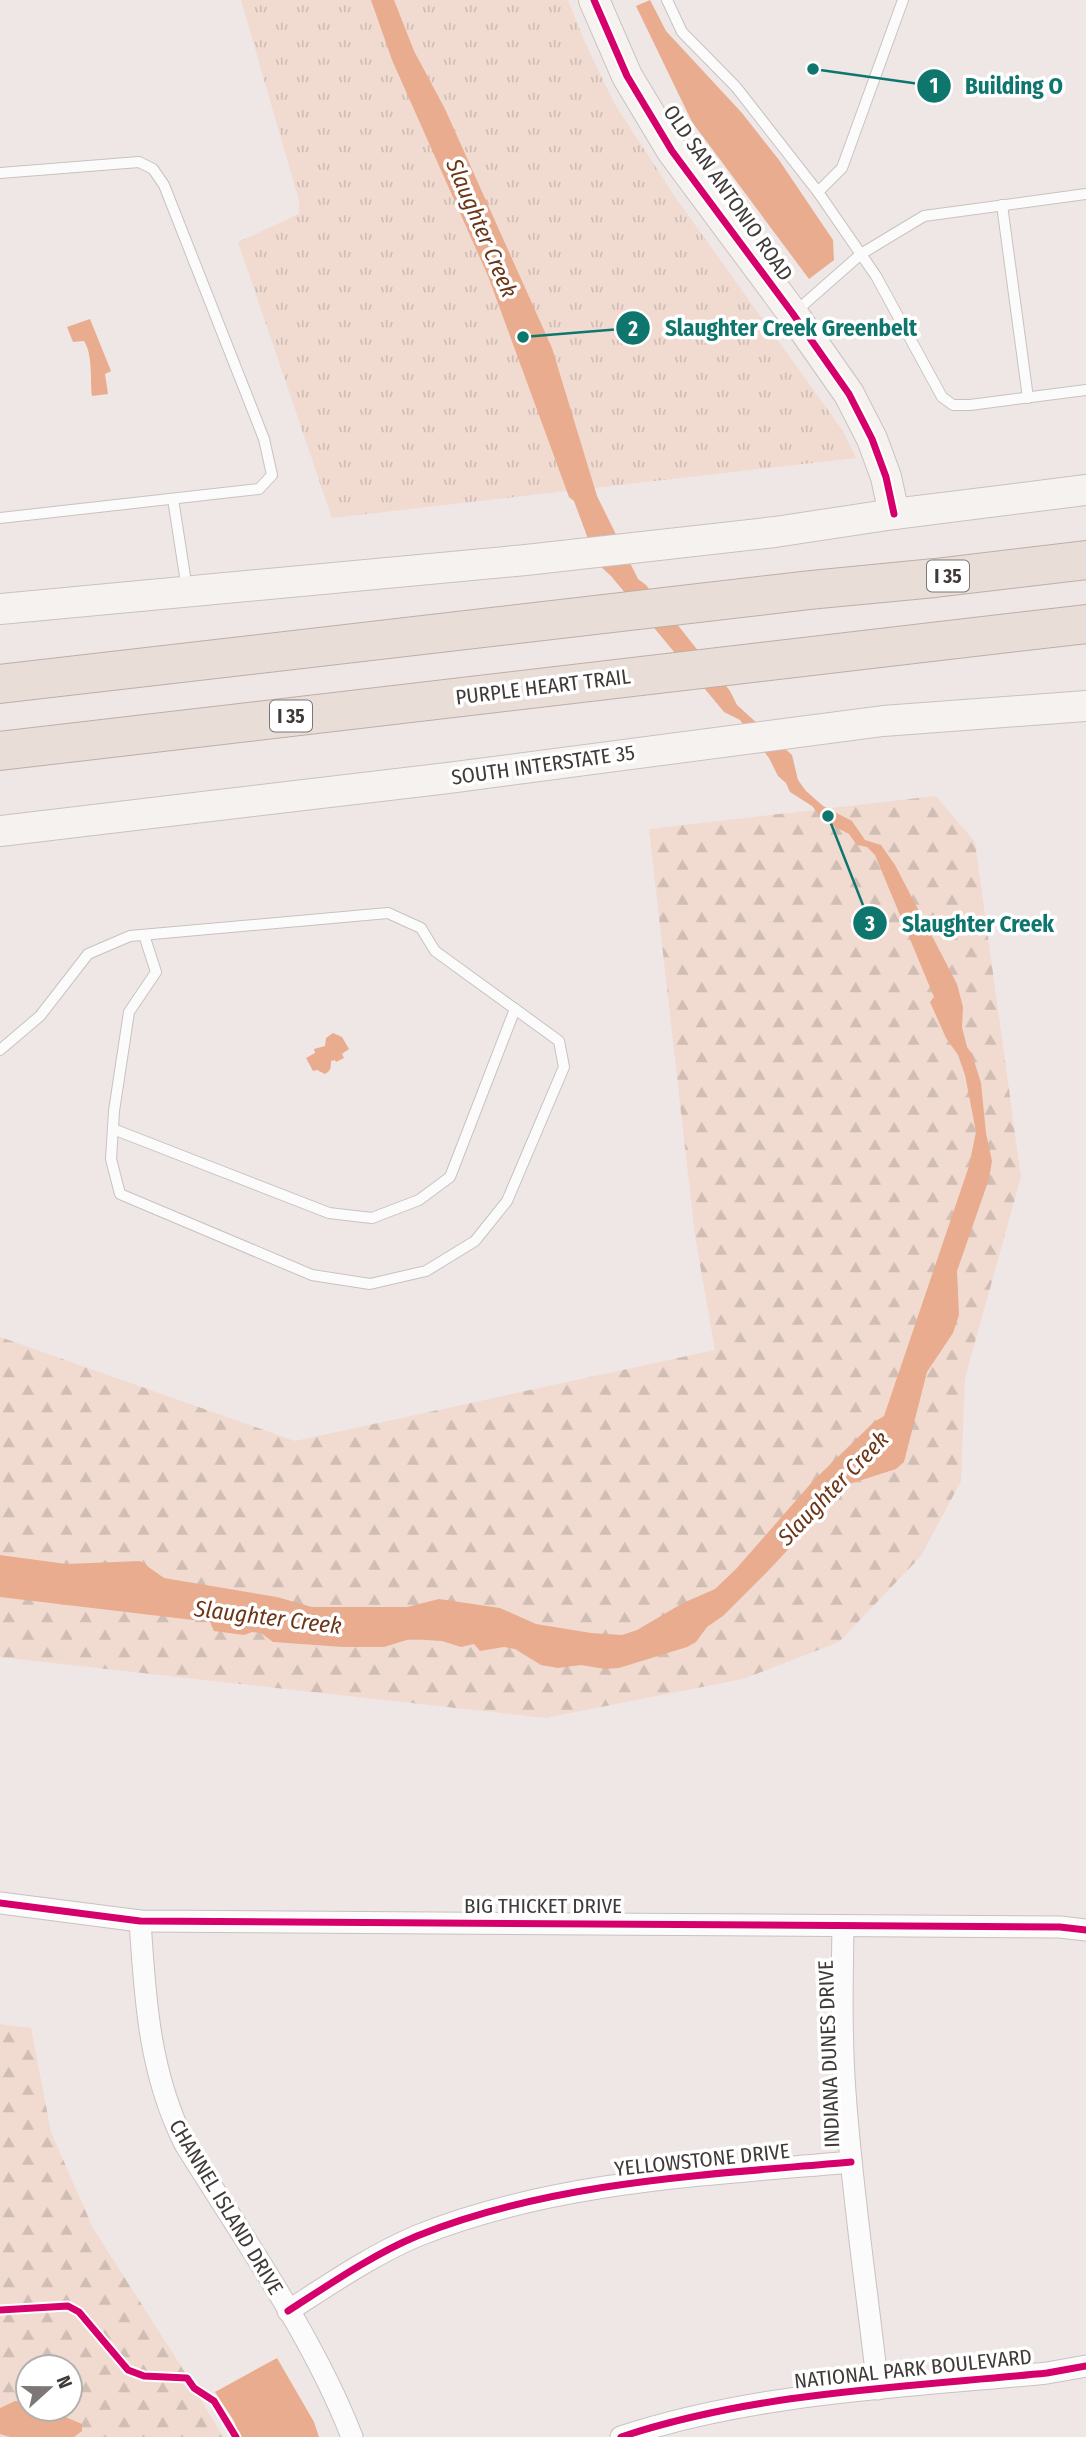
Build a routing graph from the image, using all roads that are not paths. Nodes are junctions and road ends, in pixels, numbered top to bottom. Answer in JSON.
{"nodes":[{"id":1,"x":594,"y":0,"type":"edge"},
{"id":2,"x":667,"y":0,"type":"edge"},
{"id":3,"x":903,"y":0,"type":"edge"},
{"id":4,"x":0,"y":173,"type":"edge"},
{"id":5,"x":818,"y":192,"type":"junction"},
{"id":6,"x":1086,"y":194,"type":"edge"},
{"id":7,"x":1002,"y":205,"type":"junction"},
{"id":8,"x":861,"y":254,"type":"junction"},
{"id":9,"x":793,"y":314,"type":"junction"},
{"id":10,"x":1086,"y":390,"type":"edge"},
{"id":11,"x":1028,"y":398,"type":"junction"},
{"id":12,"x":1086,"y":490,"type":"edge"},
{"id":13,"x":173,"y":499,"type":"junction"},
{"id":14,"x":894,"y":514,"type":"junction"},
{"id":15,"x":0,"y":518,"type":"edge"},
{"id":16,"x":1086,"y":560,"type":"edge"},
{"id":17,"x":187,"y":592,"type":"junction"},
{"id":18,"x":0,"y":609,"type":"edge"},
{"id":19,"x":1086,"y":624,"type":"edge"},
{"id":20,"x":1086,"y":633,"type":"edge"},
{"id":21,"x":999,"y":634,"type":"junction"},
{"id":22,"x":0,"y":684,"type":"edge"},
{"id":23,"x":1086,"y":706,"type":"edge"},
{"id":24,"x":0,"y":751,"type":"edge"},
{"id":25,"x":0,"y":831,"type":"edge"},
{"id":26,"x":144,"y":935,"type":"junction"},
{"id":27,"x":514,"y":1009,"type":"junction"},
{"id":28,"x":0,"y":1050,"type":"edge"},
{"id":29,"x":113,"y":1129,"type":"junction"},
{"id":30,"x":0,"y":1903,"type":"edge"},
{"id":31,"x":140,"y":1921,"type":"junction"},
{"id":32,"x":843,"y":1927,"type":"junction"},
{"id":33,"x":1086,"y":1930,"type":"edge"},
{"id":34,"x":851,"y":2162,"type":"junction"},
{"id":35,"x":288,"y":2311,"type":"junction"},
{"id":36,"x":1086,"y":2366,"type":"edge"},
{"id":37,"x":878,"y":2389,"type":"junction"},
{"id":38,"x":625,"y":2436,"type":"edge"},
{"id":39,"x":352,"y":2437,"type":"edge"}],
"edges":[{"from":1,"to":9,"type":"main road","name":"OLD SAN ANTONIO ROAD"},
{"from":2,"to":5,"type":"lane"},
{"from":3,"to":5,"type":"lane"},
{"from":4,"to":13,"type":"lane"},
{"from":5,"to":8,"type":"lane"},
{"from":6,"to":7,"type":"lane"},
{"from":7,"to":8,"type":"lane"},
{"from":7,"to":11,"type":"lane"},
{"from":8,"to":9,"type":"lane"},
{"from":8,"to":11,"type":"lane"},
{"from":9,"to":14,"type":"main road","name":"OLD SAN ANTONIO ROAD"},
{"from":10,"to":11,"type":"lane"},
{"from":12,"to":14,"type":"main road"},
{"from":13,"to":15,"type":"lane"},
{"from":13,"to":17,"type":"lane"},
{"from":14,"to":17,"type":"main road"},
{"from":16,"to":22,"type":"highway","number":"I 35"},
{"from":17,"to":18,"type":"main road"},
{"from":19,"to":21,"type":"highway","name":"PURPLE HEART TRAIL","number":"I 35"},
{"from":20,"to":21,"type":"highway"},
{"from":21,"to":24,"type":"highway","name":"PURPLE HEART TRAIL","number":"I 35"},
{"from":23,"to":25,"type":"main road","name":"SOUTH INTERSTATE 35"},
{"from":26,"to":27,"type":"lane"},
{"from":26,"to":28,"type":"lane"},
{"from":26,"to":29,"type":"lane"},
{"from":27,"to":29,"type":"lane"},
{"from":27,"to":29,"type":"lane"},
{"from":30,"to":31,"type":"street","name":"BIG THICKET DRIVE"},
{"from":31,"to":32,"type":"street","name":"BIG THICKET DRIVE"},
{"from":31,"to":35,"type":"street","name":"CHANNEL ISLAND DRIVE"},
{"from":32,"to":33,"type":"street","name":"BIG THICKET DRIVE"},
{"from":32,"to":34,"type":"street","name":"INDIANA DUNES DRIVE"},
{"from":34,"to":35,"type":"street","name":"YELLOWSTONE DRIVE"},
{"from":34,"to":37,"type":"street","name":"INDIANA DUNES DRIVE"},
{"from":35,"to":39,"type":"street","name":"CHANNEL ISLAND DRIVE"},
{"from":36,"to":37,"type":"street","name":"NATIONAL PARK BOULEVARD"},
{"from":37,"to":38,"type":"street","name":"NATIONAL PARK BOULEVARD"}]}
